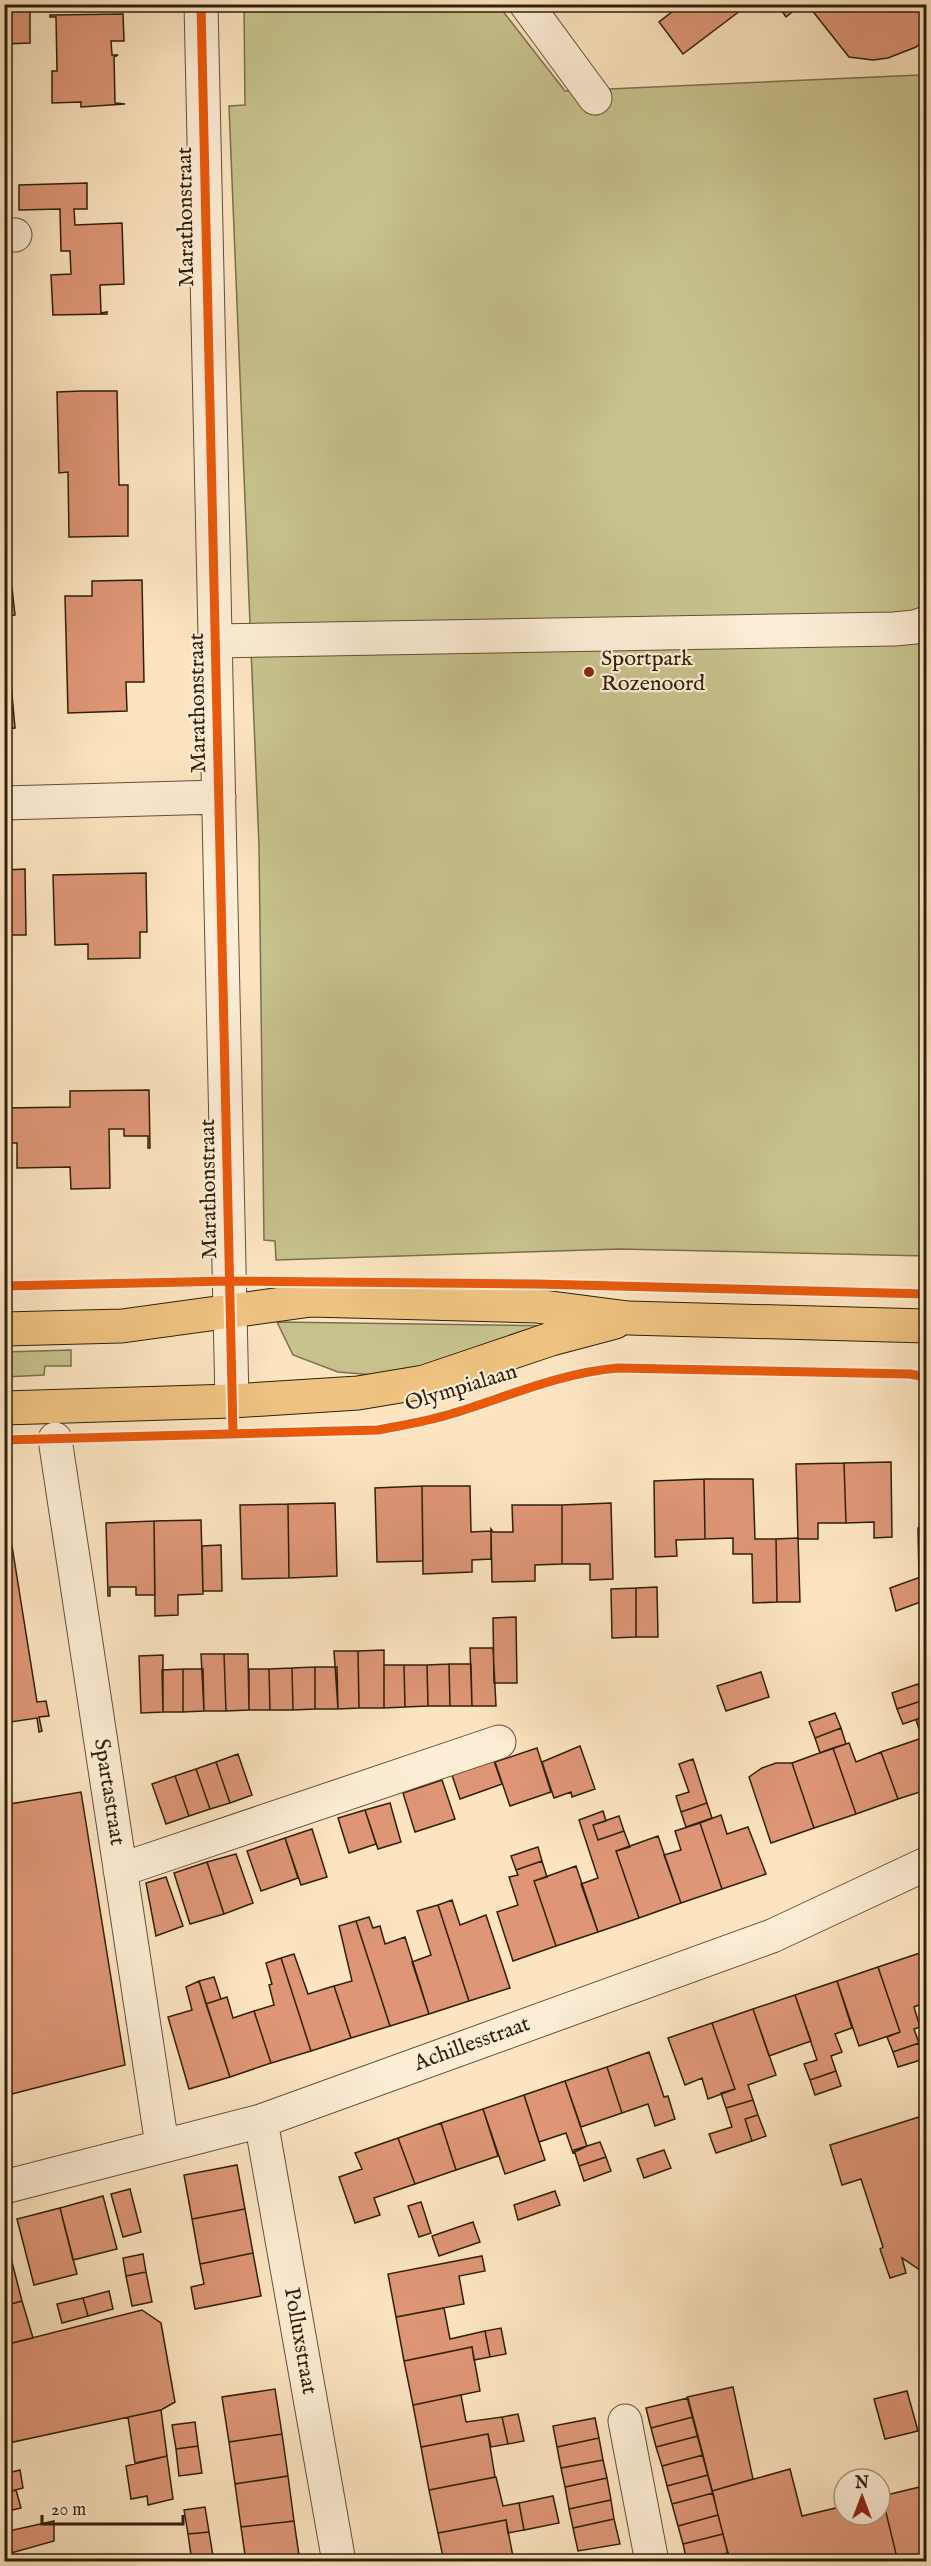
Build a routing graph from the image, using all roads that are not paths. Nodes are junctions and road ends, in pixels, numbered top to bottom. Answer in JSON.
{"nodes":[{"id":1,"x":201,"y":4,"type":"edge"},
{"id":2,"x":526,"y":4,"type":"edge"},
{"id":3,"x":595,"y":98,"type":"dead end"},
{"id":4,"x":927,"y":623,"type":"edge"},
{"id":5,"x":216,"y":640,"type":"junction"},
{"id":6,"x":219,"y":797,"type":"junction"},
{"id":7,"x":4,"y":803,"type":"edge"},
{"id":8,"x":231,"y":1311,"type":"junction"},
{"id":9,"x":628,"y":1318,"type":"junction"},
{"id":10,"x":927,"y":1326,"type":"edge"},
{"id":11,"x":4,"y":1329,"type":"edge"},
{"id":12,"x":232,"y":1401,"type":"junction"},
{"id":13,"x":4,"y":1408,"type":"edge"},
{"id":14,"x":55,"y":1439,"type":"dead end"},
{"id":15,"x":499,"y":1742,"type":"dead end"},
{"id":16,"x":927,"y":1864,"type":"edge"},
{"id":17,"x":120,"y":1870,"type":"junction"},
{"id":18,"x":261,"y":2121,"type":"junction"},
{"id":19,"x":162,"y":2145,"type":"junction"},
{"id":20,"x":4,"y":2187,"type":"edge"},
{"id":21,"x":625,"y":2421,"type":"dead end"},
{"id":22,"x":339,"y":2562,"type":"edge"},
{"id":23,"x":652,"y":2562,"type":"edge"}],
"edges":[{"from":1,"to":5,"type":"street","name":"Marathonstraat"},
{"from":2,"to":3,"type":"street"},
{"from":4,"to":5,"type":"street"},
{"from":5,"to":6,"type":"street","name":"Marathonstraat"},
{"from":6,"to":7,"type":"street"},
{"from":6,"to":8,"type":"street","name":"Marathonstraat"},
{"from":8,"to":9,"type":"main road","name":"Olympialaan"},
{"from":8,"to":11,"type":"main road","name":"Olympialaan"},
{"from":8,"to":12,"type":"street","name":"Marathonstraat"},
{"from":9,"to":10,"type":"main road","name":"Olympialaan"},
{"from":9,"to":12,"type":"main road","name":"Olympialaan"},
{"from":12,"to":13,"type":"main road","name":"Olympialaan"},
{"from":14,"to":17,"type":"street","name":"Spartastraat"},
{"from":15,"to":17,"type":"street"},
{"from":16,"to":18,"type":"street","name":"Achillesstraat"},
{"from":17,"to":19,"type":"street","name":"Spartastraat"},
{"from":18,"to":19,"type":"street","name":"Achillesstraat"},
{"from":18,"to":22,"type":"street","name":"Polluxstraat"},
{"from":19,"to":20,"type":"street","name":"Achillesstraat"},
{"from":21,"to":23,"type":"street"}]}
